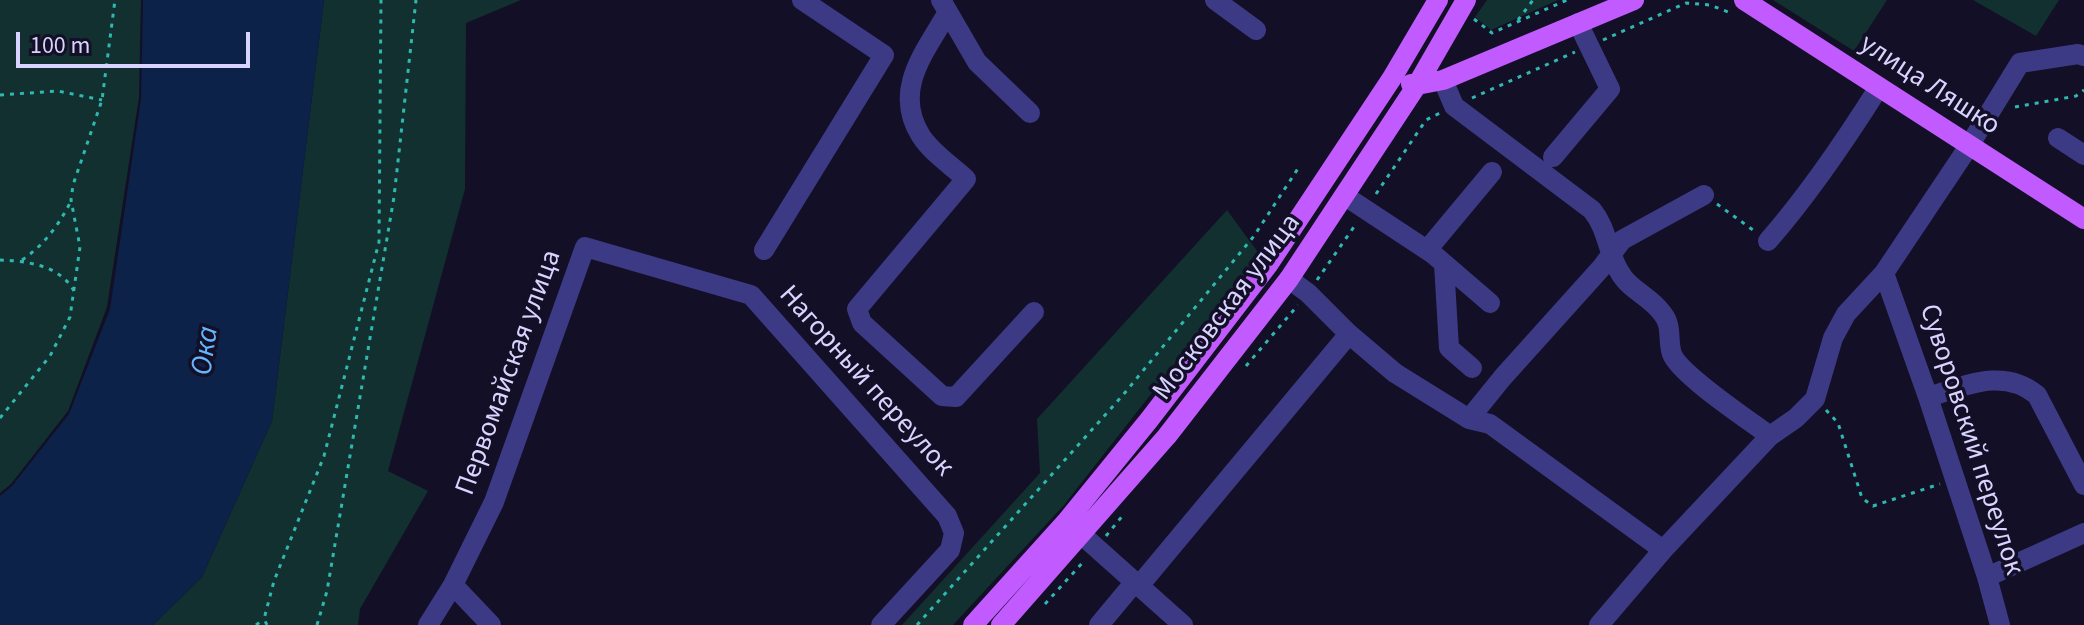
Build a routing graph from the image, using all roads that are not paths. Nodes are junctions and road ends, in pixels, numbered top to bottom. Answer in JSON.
{"nodes":[{"id":1,"x":802,"y":0,"type":"edge"},
{"id":2,"x":1215,"y":0,"type":"edge"},
{"id":3,"x":1438,"y":0,"type":"edge"},
{"id":4,"x":1634,"y":0,"type":"edge"},
{"id":5,"x":945,"y":6,"type":"edge"},
{"id":6,"x":1739,"y":7,"type":"edge"},
{"id":7,"x":1469,"y":8,"type":"edge"},
{"id":8,"x":1578,"y":23,"type":"junction"},
{"id":9,"x":1256,"y":30,"type":"dead end"},
{"id":10,"x":2084,"y":56,"type":"edge"},
{"id":11,"x":1392,"y":78,"type":"junction"},
{"id":12,"x":1443,"y":80,"type":"junction"},
{"id":13,"x":1417,"y":85,"type":"junction"},
{"id":14,"x":1879,"y":87,"type":"junction"},
{"id":15,"x":1030,"y":113,"type":"dead end"},
{"id":16,"x":2058,"y":138,"type":"dead end"},
{"id":17,"x":1969,"y":146,"type":"junction"},
{"id":18,"x":2084,"y":155,"type":"edge"},
{"id":19,"x":1553,"y":157,"type":"dead end"},
{"id":20,"x":1492,"y":172,"type":"dead end"},
{"id":21,"x":1704,"y":195,"type":"road end"},
{"id":22,"x":1345,"y":196,"type":"junction"},
{"id":23,"x":2084,"y":219,"type":"edge"},
{"id":24,"x":1768,"y":241,"type":"road end"},
{"id":25,"x":764,"y":250,"type":"dead end"},
{"id":26,"x":1427,"y":250,"type":"junction"},
{"id":27,"x":1611,"y":254,"type":"junction"},
{"id":28,"x":1444,"y":264,"type":"junction"},
{"id":29,"x":1884,"y":273,"type":"junction"},
{"id":30,"x":1289,"y":279,"type":"junction"},
{"id":31,"x":703,"y":280,"type":"joint"},
{"id":32,"x":1490,"y":303,"type":"dead end"},
{"id":33,"x":1034,"y":312,"type":"dead end"},
{"id":34,"x":1349,"y":334,"type":"junction"},
{"id":35,"x":1472,"y":368,"type":"dead end"},
{"id":36,"x":1928,"y":397,"type":"junction"},
{"id":37,"x":1469,"y":419,"type":"junction"},
{"id":38,"x":1770,"y":436,"type":"junction"},
{"id":39,"x":2084,"y":485,"type":"edge"},
{"id":40,"x":2084,"y":533,"type":"edge"},
{"id":41,"x":1089,"y":542,"type":"junction"},
{"id":42,"x":1663,"y":550,"type":"junction"},
{"id":43,"x":1987,"y":577,"type":"junction"},
{"id":44,"x":453,"y":585,"type":"junction"},
{"id":45,"x":1136,"y":585,"type":"junction"},
{"id":46,"x":428,"y":625,"type":"edge"},
{"id":47,"x":491,"y":625,"type":"edge"},
{"id":48,"x":881,"y":625,"type":"edge"},
{"id":49,"x":973,"y":625,"type":"edge"},
{"id":50,"x":1001,"y":625,"type":"edge"},
{"id":51,"x":1099,"y":625,"type":"edge"},
{"id":52,"x":1183,"y":625,"type":"edge"},
{"id":53,"x":1599,"y":625,"type":"edge"},
{"id":54,"x":2000,"y":625,"type":"edge"}],
"edges":[{"from":1,"to":25,"type":"street"},
{"from":2,"to":9,"type":"street"},
{"from":3,"to":11,"type":"main road","name":"Московская улица"},
{"from":4,"to":8,"type":"main road"},
{"from":5,"to":15,"type":"street"},
{"from":5,"to":33,"type":"street"},
{"from":6,"to":14,"type":"main road","name":"улица Ляшко"},
{"from":7,"to":13,"type":"main road","name":"Московская улица"},
{"from":8,"to":12,"type":"main road"},
{"from":8,"to":19,"type":"street"},
{"from":10,"to":17,"type":"street"},
{"from":11,"to":13,"type":"main road"},
{"from":11,"to":49,"type":"main road","name":"Московская улица"},
{"from":12,"to":13,"type":"main road"},
{"from":12,"to":27,"type":"street"},
{"from":13,"to":22,"type":"main road","name":"Московская улица"},
{"from":14,"to":17,"type":"main road","name":"улица Ляшко"},
{"from":14,"to":24,"type":"street"},
{"from":16,"to":18,"type":"street"},
{"from":17,"to":23,"type":"main road","name":"улица Ляшко"},
{"from":17,"to":29,"type":"street"},
{"from":20,"to":26,"type":"street"},
{"from":21,"to":27,"type":"street"},
{"from":22,"to":26,"type":"street"},
{"from":22,"to":30,"type":"main road","name":"Московская улица"},
{"from":26,"to":28,"type":"street"},
{"from":27,"to":37,"type":"street"},
{"from":27,"to":38,"type":"street"},
{"from":28,"to":32,"type":"street"},
{"from":28,"to":35,"type":"street"},
{"from":29,"to":36,"type":"street","name":"Суворовский переулок"},
{"from":29,"to":38,"type":"street"},
{"from":30,"to":34,"type":"street"},
{"from":30,"to":41,"type":"main road","name":"Московская улица"},
{"from":31,"to":44,"type":"street","name":"Первомайская улица"},
{"from":31,"to":48,"type":"street","name":"Нагорный переулок"},
{"from":34,"to":37,"type":"street"},
{"from":34,"to":45,"type":"street"},
{"from":36,"to":39,"type":"street"},
{"from":36,"to":43,"type":"street","name":"Суворовский переулок"},
{"from":37,"to":42,"type":"street"},
{"from":38,"to":42,"type":"street"},
{"from":40,"to":43,"type":"street"},
{"from":41,"to":45,"type":"street"},
{"from":41,"to":50,"type":"main road","name":"Московская улица"},
{"from":42,"to":53,"type":"street"},
{"from":43,"to":54,"type":"street","name":"Суворовский переулок"},
{"from":44,"to":46,"type":"street","name":"Первомайская улица"},
{"from":44,"to":47,"type":"street"},
{"from":45,"to":51,"type":"street"},
{"from":45,"to":52,"type":"street"}]}
